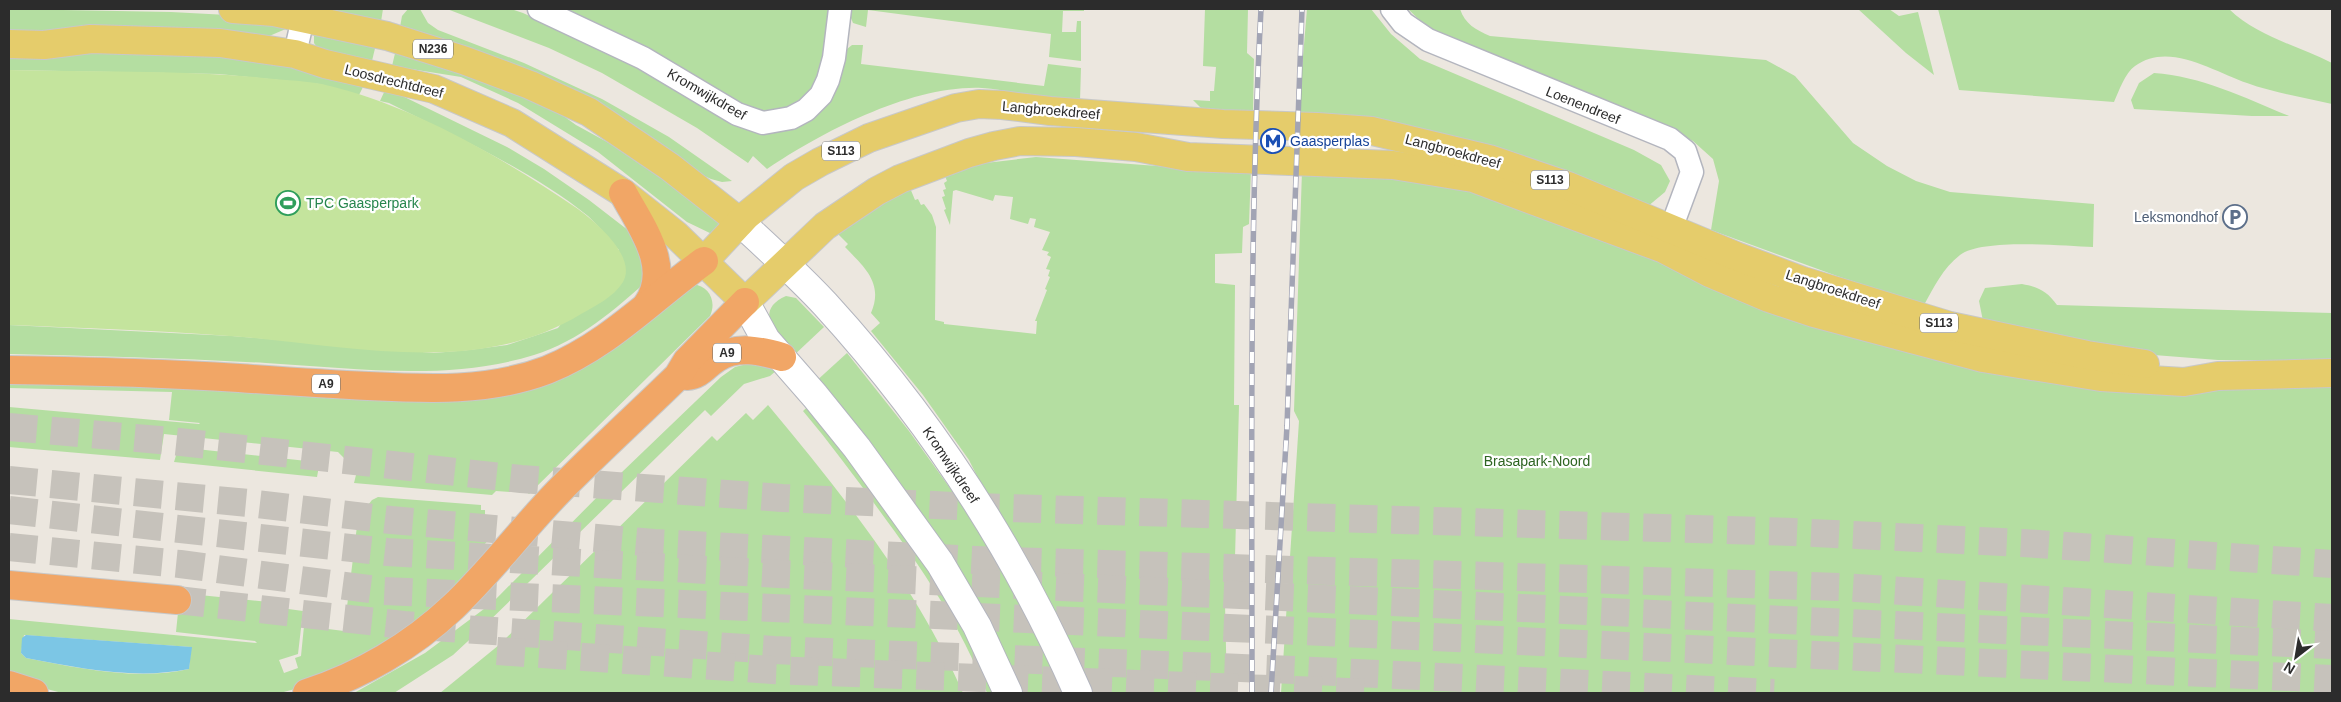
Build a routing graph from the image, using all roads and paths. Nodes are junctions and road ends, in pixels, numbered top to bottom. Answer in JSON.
{"nodes":[{"id":1,"x":233,"y":9,"type":"edge"},
{"id":2,"x":538,"y":9,"type":"edge"},
{"id":3,"x":840,"y":9,"type":"edge"},
{"id":4,"x":1392,"y":9,"type":"edge"},
{"id":5,"x":304,"y":13,"type":"edge"},
{"id":6,"x":9,"y":44,"type":"edge"},
{"id":7,"x":295,"y":54,"type":"junction"},
{"id":8,"x":622,"y":193,"type":"junction"},
{"id":9,"x":740,"y":222,"type":"junction"},
{"id":10,"x":1668,"y":238,"type":"junction"},
{"id":11,"x":704,"y":260,"type":"junction"},
{"id":12,"x":785,"y":264,"type":"junction"},
{"id":13,"x":745,"y":302,"type":"junction"},
{"id":14,"x":647,"y":307,"type":"junction"},
{"id":15,"x":782,"y":357,"type":"junction"},
{"id":16,"x":9,"y":370,"type":"edge"},
{"id":17,"x":2332,"y":373,"type":"edge"},
{"id":18,"x":678,"y":376,"type":"junction"},
{"id":19,"x":9,"y":585,"type":"edge"},
{"id":20,"x":9,"y":603,"type":"edge"},
{"id":21,"x":9,"y":685,"type":"edge"},
{"id":22,"x":34,"y":693,"type":"edge"},
{"id":23,"x":307,"y":693,"type":"edge"},
{"id":24,"x":1008,"y":693,"type":"edge"},
{"id":25,"x":1078,"y":693,"type":"edge"}],
"edges":[{"from":1,"to":5,"type":"main road","number":"N236"},
{"from":2,"to":3,"type":"street","name":"Kromwijkdreef"},
{"from":4,"to":10,"type":"street","name":"Loenendreef"},
{"from":5,"to":7,"type":"street"},
{"from":5,"to":9,"type":"main road","number":"N236"},
{"from":6,"to":7,"type":"main road","name":"Loosdrechtdreef"},
{"from":7,"to":8,"type":"main road","name":"Loosdrechtdreef"},
{"from":8,"to":11,"type":"main road","name":"Loosdrechtdreef"},
{"from":8,"to":14,"type":"highway","number":"A9"},
{"from":9,"to":10,"type":"main road","name":"Langbroekdreef","number":"S113"},
{"from":9,"to":11,"type":"main road","name":"Langbroekdreef","number":"S113"},
{"from":9,"to":12,"type":"main road"},
{"from":10,"to":12,"type":"main road","name":"Langbroekdreef","number":"S113"},
{"from":10,"to":17,"type":"main road","name":"Langbroekdreef","number":"S113"},
{"from":11,"to":13,"type":"main road","name":"Loosdrechtdreef"},
{"from":11,"to":14,"type":"highway","number":"A9"},
{"from":12,"to":13,"type":"main road","name":"Langbroekdreef"},
{"from":12,"to":25,"type":"main road","name":"Kromwijkdreef"},
{"from":13,"to":15,"type":"main road"},
{"from":13,"to":18,"type":"highway","number":"A9"},
{"from":14,"to":16,"type":"highway","number":"A9"},
{"from":15,"to":18,"type":"highway","number":"A9"},
{"from":15,"to":24,"type":"main road"},
{"from":18,"to":23,"type":"highway","number":"A9"},
{"from":19,"to":20,"type":"highway"},
{"from":21,"to":22,"type":"highway"}]}
